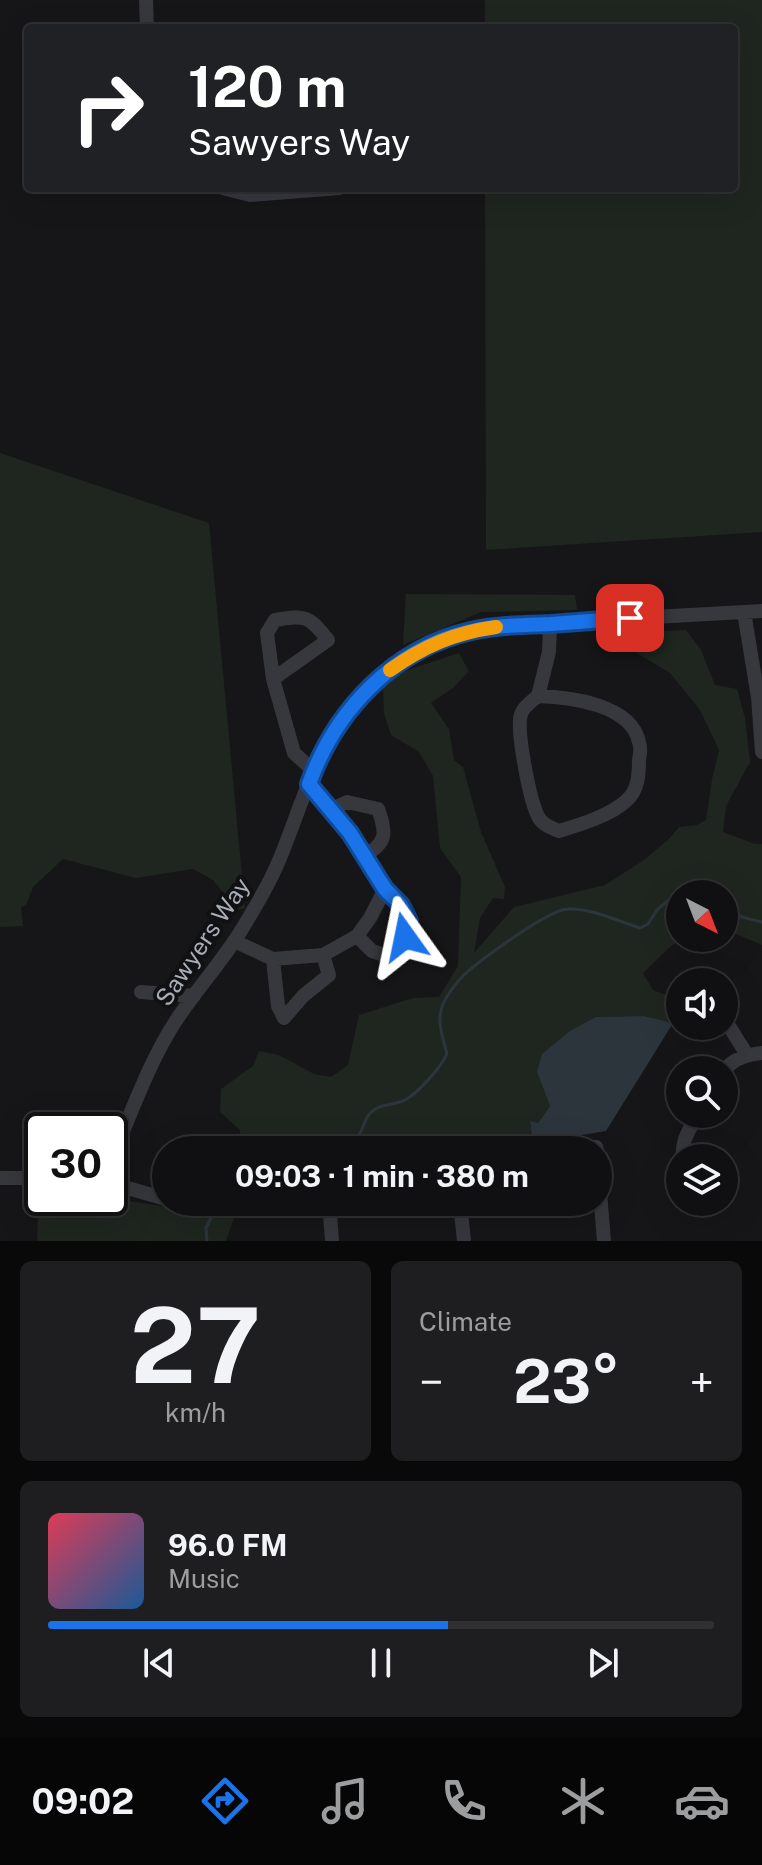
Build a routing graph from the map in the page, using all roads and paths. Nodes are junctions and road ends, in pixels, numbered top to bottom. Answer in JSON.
{"nodes":[{"id":1,"x":146,"y":0,"type":"edge"},
{"id":2,"x":147,"y":24,"type":"edge"},
{"id":3,"x":238,"y":192,"type":"edge"},
{"id":4,"x":288,"y":192,"type":"edge"},
{"id":5,"x":762,"y":611,"type":"edge"},
{"id":6,"x":744,"y":612,"type":"junction"},
{"id":7,"x":550,"y":624,"type":"junction"},
{"id":8,"x":273,"y":679,"type":"junction"},
{"id":9,"x":538,"y":696,"type":"junction"},
{"id":10,"x":762,"y":752,"type":"edge"},
{"id":11,"x":311,"y":778,"type":"junction"},
{"id":12,"x":330,"y":810,"type":"junction"},
{"id":13,"x":363,"y":856,"type":"junction"},
{"id":14,"x":385,"y":889,"type":"junction"},
{"id":15,"x":357,"y":936,"type":"junction"},
{"id":16,"x":234,"y":941,"type":"junction"},
{"id":17,"x":323,"y":955,"type":"junction"},
{"id":18,"x":273,"y":959,"type":"junction"},
{"id":19,"x":141,"y":992,"type":"dead end"},
{"id":20,"x":194,"y":996,"type":"junction"},
{"id":21,"x":738,"y":1034,"type":"edge"},
{"id":22,"x":755,"y":1054,"type":"edge"},
{"id":23,"x":128,"y":1120,"type":"edge"},
{"id":24,"x":0,"y":1178,"type":"edge"},
{"id":25,"x":24,"y":1178,"type":"edge"},
{"id":26,"x":128,"y":1188,"type":"edge"},
{"id":27,"x":152,"y":1195,"type":"edge"},
{"id":28,"x":330,"y":1216,"type":"edge"},
{"id":29,"x":461,"y":1216,"type":"edge"},
{"id":30,"x":602,"y":1216,"type":"edge"},
{"id":31,"x":332,"y":1241,"type":"edge"},
{"id":32,"x":464,"y":1241,"type":"edge"},
{"id":33,"x":604,"y":1241,"type":"edge"}],
"edges":[{"from":1,"to":2,"type":"street"},
{"from":3,"to":4,"type":"street"},
{"from":5,"to":6,"type":"street","name":"Sawyers Way"},
{"from":6,"to":7,"type":"street","name":"Sawyers Way"},
{"from":6,"to":10,"type":"street"},
{"from":7,"to":9,"type":"street"},
{"from":7,"to":11,"type":"street","name":"Sawyers Way"},
{"from":8,"to":8,"type":"street"},
{"from":8,"to":11,"type":"street"},
{"from":9,"to":9,"type":"street"},
{"from":11,"to":12,"type":"street"},
{"from":11,"to":16,"type":"street","name":"Sawyers Way"},
{"from":12,"to":13,"type":"street"},
{"from":12,"to":13,"type":"street"},
{"from":13,"to":14,"type":"street"},
{"from":14,"to":15,"type":"street"},
{"from":14,"to":15,"type":"street"},
{"from":15,"to":17,"type":"street"},
{"from":16,"to":18,"type":"street"},
{"from":16,"to":20,"type":"street","name":"Sawyers Way"},
{"from":17,"to":18,"type":"street"},
{"from":17,"to":18,"type":"street"},
{"from":19,"to":20,"type":"street"},
{"from":20,"to":23,"type":"street","name":"Sawyers Way"},
{"from":21,"to":22,"type":"street"},
{"from":24,"to":25,"type":"street"},
{"from":26,"to":27,"type":"street"},
{"from":28,"to":31,"type":"street"},
{"from":29,"to":32,"type":"street"},
{"from":30,"to":33,"type":"street"}]}
